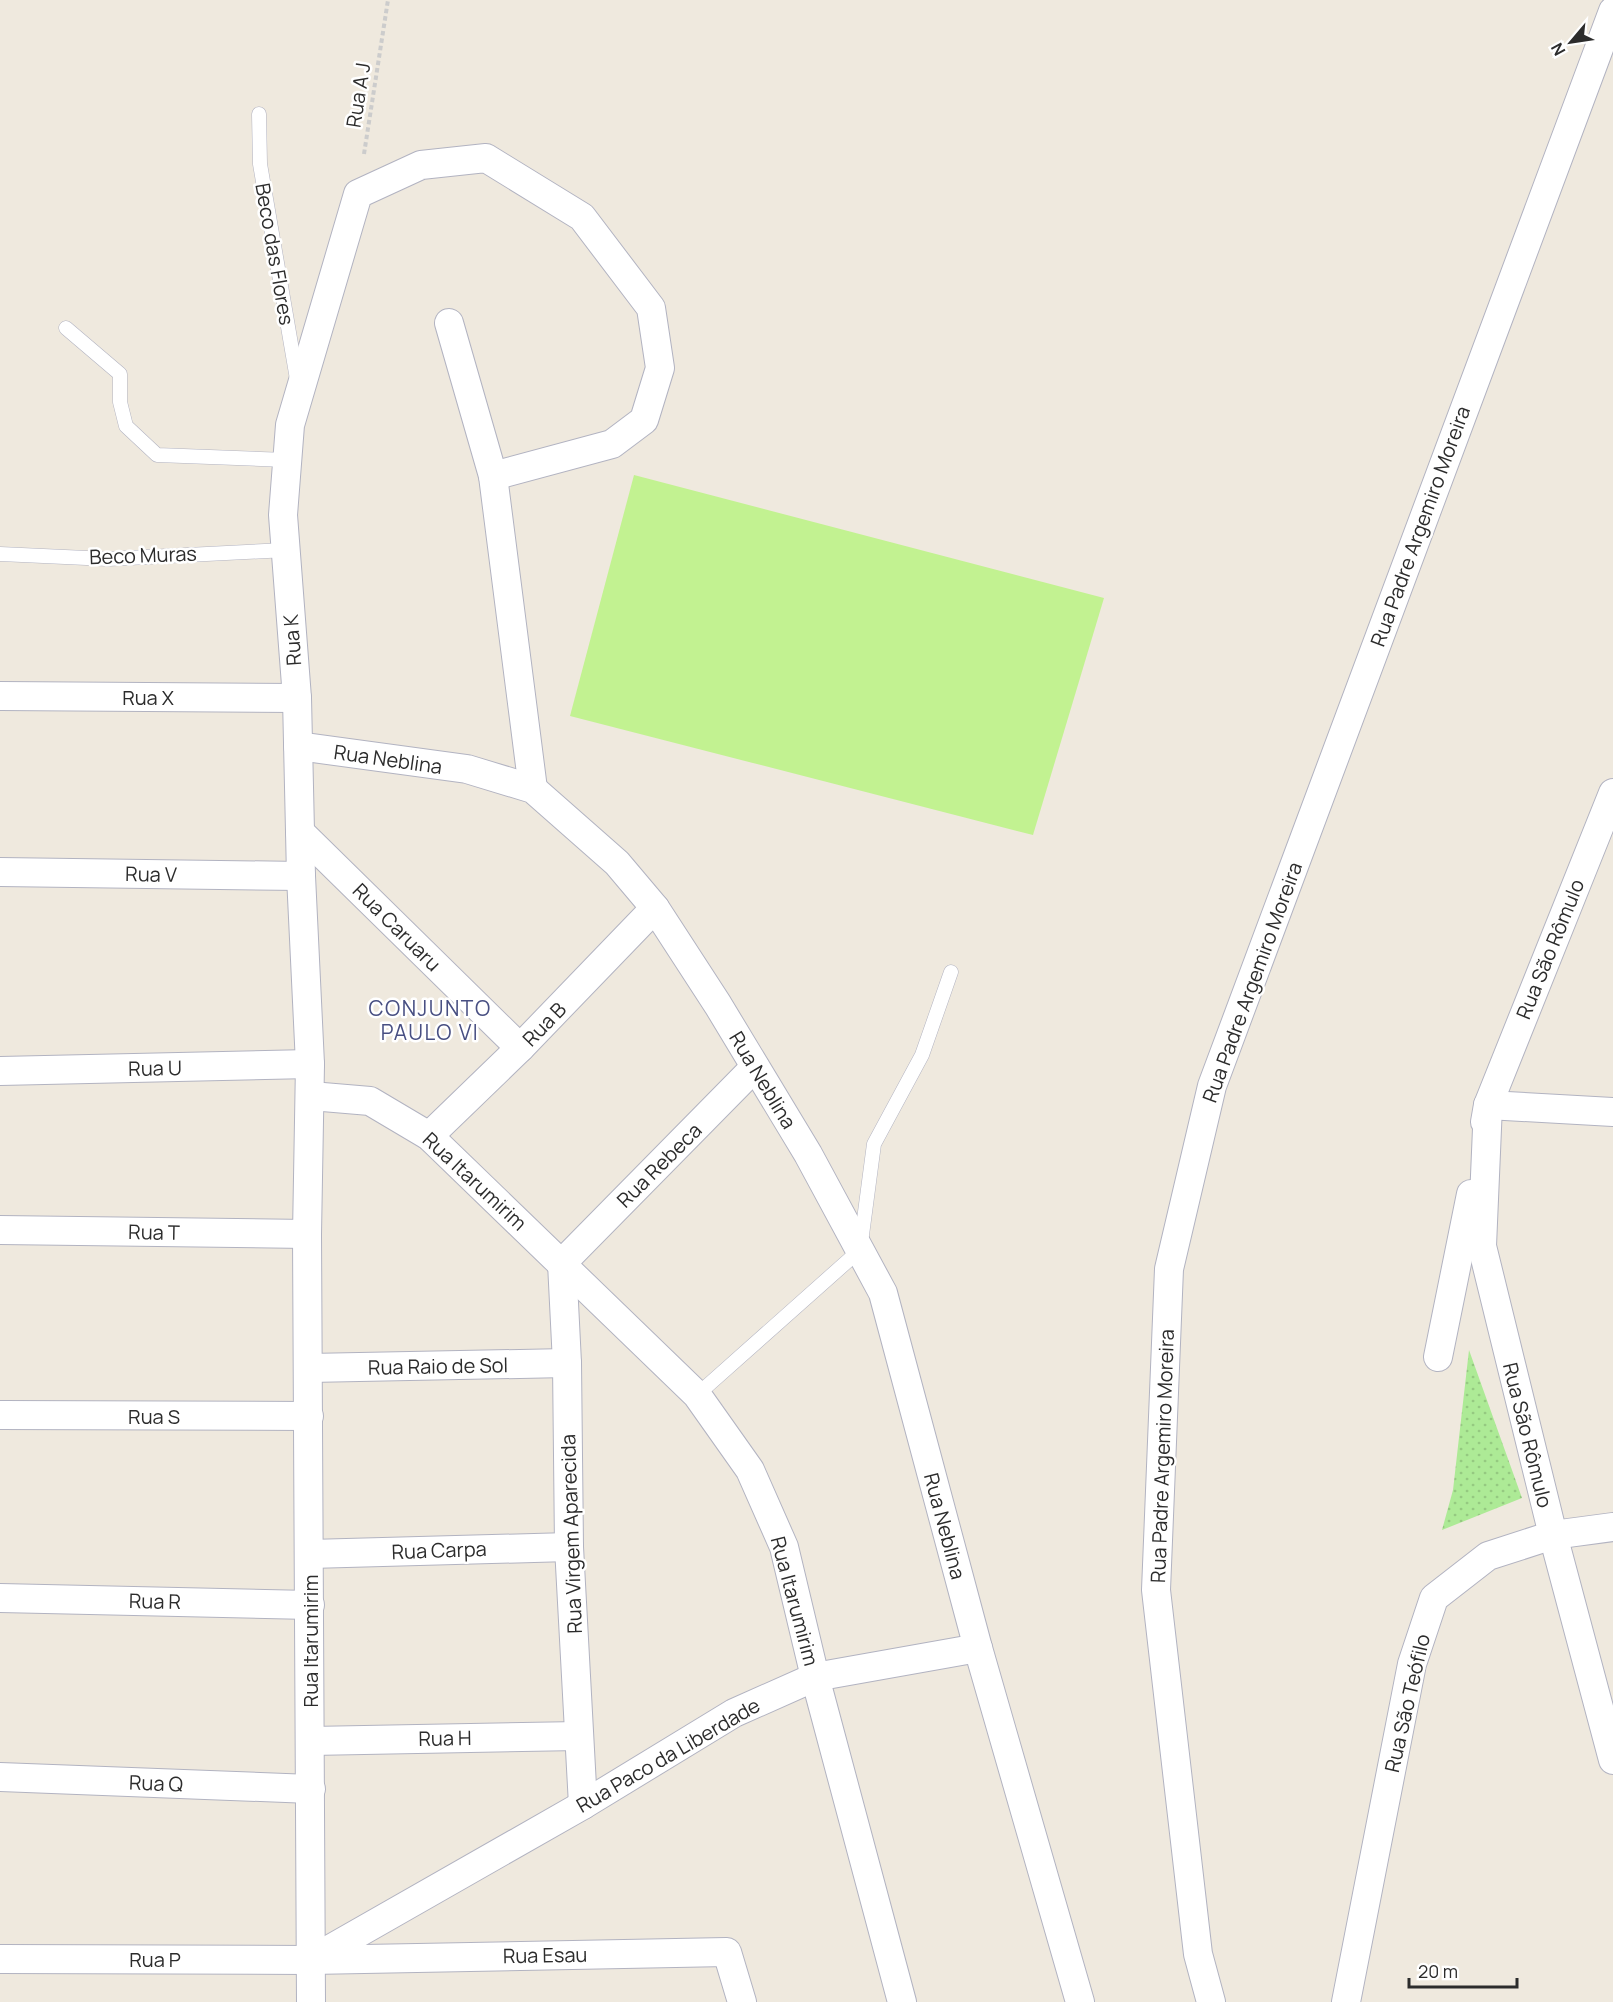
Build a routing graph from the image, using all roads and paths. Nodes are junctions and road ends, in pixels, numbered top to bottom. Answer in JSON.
{"nodes":[{"id":1,"x":388,"y":0,"type":"edge"},
{"id":2,"x":1613,"y":11,"type":"edge"},
{"id":3,"x":260,"y":114,"type":"dead end"},
{"id":4,"x":358,"y":194,"type":"junction"},
{"id":5,"x":449,"y":323,"type":"dead end"},
{"id":6,"x":66,"y":328,"type":"dead end"},
{"id":7,"x":299,"y":393,"type":"junction"},
{"id":8,"x":287,"y":460,"type":"junction"},
{"id":9,"x":494,"y":476,"type":"junction"},
{"id":10,"x":286,"y":549,"type":"junction"},
{"id":11,"x":0,"y":554,"type":"edge"},
{"id":12,"x":0,"y":696,"type":"edge"},
{"id":13,"x":297,"y":698,"type":"junction"},
{"id":14,"x":298,"y":746,"type":"junction"},
{"id":15,"x":533,"y":789,"type":"junction"},
{"id":16,"x":1613,"y":793,"type":"edge"},
{"id":17,"x":300,"y":832,"type":"junction"},
{"id":18,"x":0,"y":872,"type":"edge"},
{"id":19,"x":301,"y":876,"type":"junction"},
{"id":20,"x":655,"y":908,"type":"junction"},
{"id":21,"x":951,"y":972,"type":"dead end"},
{"id":22,"x":520,"y":1048,"type":"junction"},
{"id":23,"x":310,"y":1064,"type":"junction"},
{"id":24,"x":755,"y":1067,"type":"junction"},
{"id":25,"x":0,"y":1071,"type":"edge"},
{"id":26,"x":311,"y":1096,"type":"junction"},
{"id":27,"x":1488,"y":1105,"type":"junction"},
{"id":28,"x":1613,"y":1112,"type":"edge"},
{"id":29,"x":429,"y":1136,"type":"junction"},
{"id":30,"x":0,"y":1230,"type":"edge"},
{"id":31,"x":307,"y":1234,"type":"junction"},
{"id":32,"x":860,"y":1250,"type":"junction"},
{"id":33,"x":562,"y":1263,"type":"junction"},
{"id":34,"x":1438,"y":1357,"type":"dead end"},
{"id":35,"x":567,"y":1364,"type":"junction"},
{"id":36,"x":309,"y":1368,"type":"junction"},
{"id":37,"x":697,"y":1395,"type":"junction"},
{"id":38,"x":0,"y":1415,"type":"edge"},
{"id":39,"x":309,"y":1416,"type":"junction"},
{"id":40,"x":1613,"y":1527,"type":"edge"},
{"id":41,"x":1553,"y":1535,"type":"junction"},
{"id":42,"x":569,"y":1546,"type":"junction"},
{"id":43,"x":310,"y":1554,"type":"junction"},
{"id":44,"x":0,"y":1598,"type":"edge"},
{"id":45,"x":310,"y":1605,"type":"junction"},
{"id":46,"x":978,"y":1648,"type":"junction"},
{"id":47,"x":815,"y":1677,"type":"junction"},
{"id":48,"x":579,"y":1736,"type":"junction"},
{"id":49,"x":311,"y":1741,"type":"junction"},
{"id":50,"x":1613,"y":1760,"type":"edge"},
{"id":51,"x":0,"y":1777,"type":"edge"},
{"id":52,"x":311,"y":1789,"type":"junction"},
{"id":53,"x":583,"y":1805,"type":"junction"},
{"id":54,"x":0,"y":1959,"type":"edge"},
{"id":55,"x":311,"y":1960,"type":"junction"},
{"id":56,"x":311,"y":2002,"type":"edge"},
{"id":57,"x":742,"y":2002,"type":"edge"},
{"id":58,"x":902,"y":2002,"type":"edge"},
{"id":59,"x":1080,"y":2002,"type":"edge"},
{"id":60,"x":1210,"y":2002,"type":"edge"},
{"id":61,"x":1346,"y":2002,"type":"edge"}],
"edges":[{"from":1,"to":4,"type":"path","name":"Rua A J"},
{"from":2,"to":60,"type":"street","name":"Rua Padre Argemiro Moreira"},
{"from":3,"to":7,"type":"lane","name":"Beco das Flores"},
{"from":4,"to":7,"type":"street","name":"Rua K"},
{"from":4,"to":9,"type":"street"},
{"from":5,"to":9,"type":"street"},
{"from":6,"to":8,"type":"lane"},
{"from":7,"to":8,"type":"street","name":"Rua K"},
{"from":8,"to":10,"type":"street","name":"Rua K"},
{"from":9,"to":15,"type":"street"},
{"from":10,"to":11,"type":"lane","name":"Beco Muras"},
{"from":10,"to":13,"type":"street","name":"Rua K"},
{"from":12,"to":13,"type":"street","name":"Rua X"},
{"from":13,"to":14,"type":"street","name":"Rua K"},
{"from":14,"to":15,"type":"street","name":"Rua Neblina"},
{"from":14,"to":17,"type":"street","name":"Rua K"},
{"from":15,"to":20,"type":"street","name":"Rua Neblina"},
{"from":16,"to":27,"type":"street","name":"Rua São Rômulo"},
{"from":17,"to":19,"type":"street","name":"Rua K"},
{"from":17,"to":22,"type":"street","name":"Rua Caruaru"},
{"from":18,"to":19,"type":"street","name":"Rua V"},
{"from":19,"to":23,"type":"street","name":"Rua K"},
{"from":20,"to":22,"type":"street","name":"Rua B"},
{"from":20,"to":24,"type":"street","name":"Rua Neblina"},
{"from":21,"to":32,"type":"lane"},
{"from":22,"to":29,"type":"street","name":"Rua B"},
{"from":23,"to":25,"type":"street","name":"Rua U"},
{"from":23,"to":26,"type":"street","name":"Rua K"},
{"from":24,"to":32,"type":"street","name":"Rua Neblina"},
{"from":24,"to":33,"type":"street","name":"Rua Rebeca"},
{"from":26,"to":29,"type":"street","name":"Rua Itarumirim"},
{"from":26,"to":31,"type":"street","name":"Rua Itarumirim"},
{"from":27,"to":28,"type":"street"},
{"from":27,"to":34,"type":"street","name":"Rua São Rômulo"},
{"from":27,"to":41,"type":"street","name":"Rua São Rômulo"},
{"from":29,"to":33,"type":"street","name":"Rua Itarumirim"},
{"from":30,"to":31,"type":"street","name":"Rua T"},
{"from":31,"to":36,"type":"street","name":"Rua Itarumirim"},
{"from":32,"to":37,"type":"lane"},
{"from":32,"to":46,"type":"street","name":"Rua Neblina"},
{"from":33,"to":35,"type":"street","name":"Rua Virgem Aparecida"},
{"from":33,"to":37,"type":"street","name":"Rua Itarumirim"},
{"from":35,"to":36,"type":"street","name":"Rua Raio de Sol"},
{"from":35,"to":42,"type":"street","name":"Rua Virgem Aparecida"},
{"from":36,"to":39,"type":"street","name":"Rua Itarumirim"},
{"from":37,"to":47,"type":"street","name":"Rua Itarumirim"},
{"from":38,"to":39,"type":"street","name":"Rua S"},
{"from":39,"to":43,"type":"street","name":"Rua Itarumirim"},
{"from":40,"to":41,"type":"street","name":"Rua São Teófilo"},
{"from":41,"to":50,"type":"street","name":"Rua São Rômulo"},
{"from":41,"to":61,"type":"street","name":"Rua São Teófilo"},
{"from":42,"to":43,"type":"street","name":"Rua Carpa"},
{"from":42,"to":48,"type":"street","name":"Rua Virgem Aparecida"},
{"from":43,"to":45,"type":"street","name":"Rua Itarumirim"},
{"from":44,"to":45,"type":"street","name":"Rua R"},
{"from":45,"to":49,"type":"street","name":"Rua Itarumirim"},
{"from":46,"to":47,"type":"street","name":"Rua Paco da Liberdade"},
{"from":46,"to":59,"type":"street"},
{"from":47,"to":53,"type":"street","name":"Rua Paco da Liberdade"},
{"from":47,"to":58,"type":"street","name":"Rua Itarumirim"},
{"from":48,"to":49,"type":"street","name":"Rua H"},
{"from":48,"to":53,"type":"street","name":"Rua Virgem Aparecida"},
{"from":49,"to":52,"type":"street","name":"Rua Itarumirim"},
{"from":51,"to":52,"type":"street","name":"Rua Q"},
{"from":52,"to":55,"type":"street","name":"Rua Itarumirim"},
{"from":53,"to":55,"type":"street","name":"Rua Paco da Liberdade"},
{"from":54,"to":55,"type":"street","name":"Rua P"},
{"from":55,"to":56,"type":"street","name":"Rua Itarumirim"},
{"from":55,"to":57,"type":"street","name":"Rua Esau"}]}
